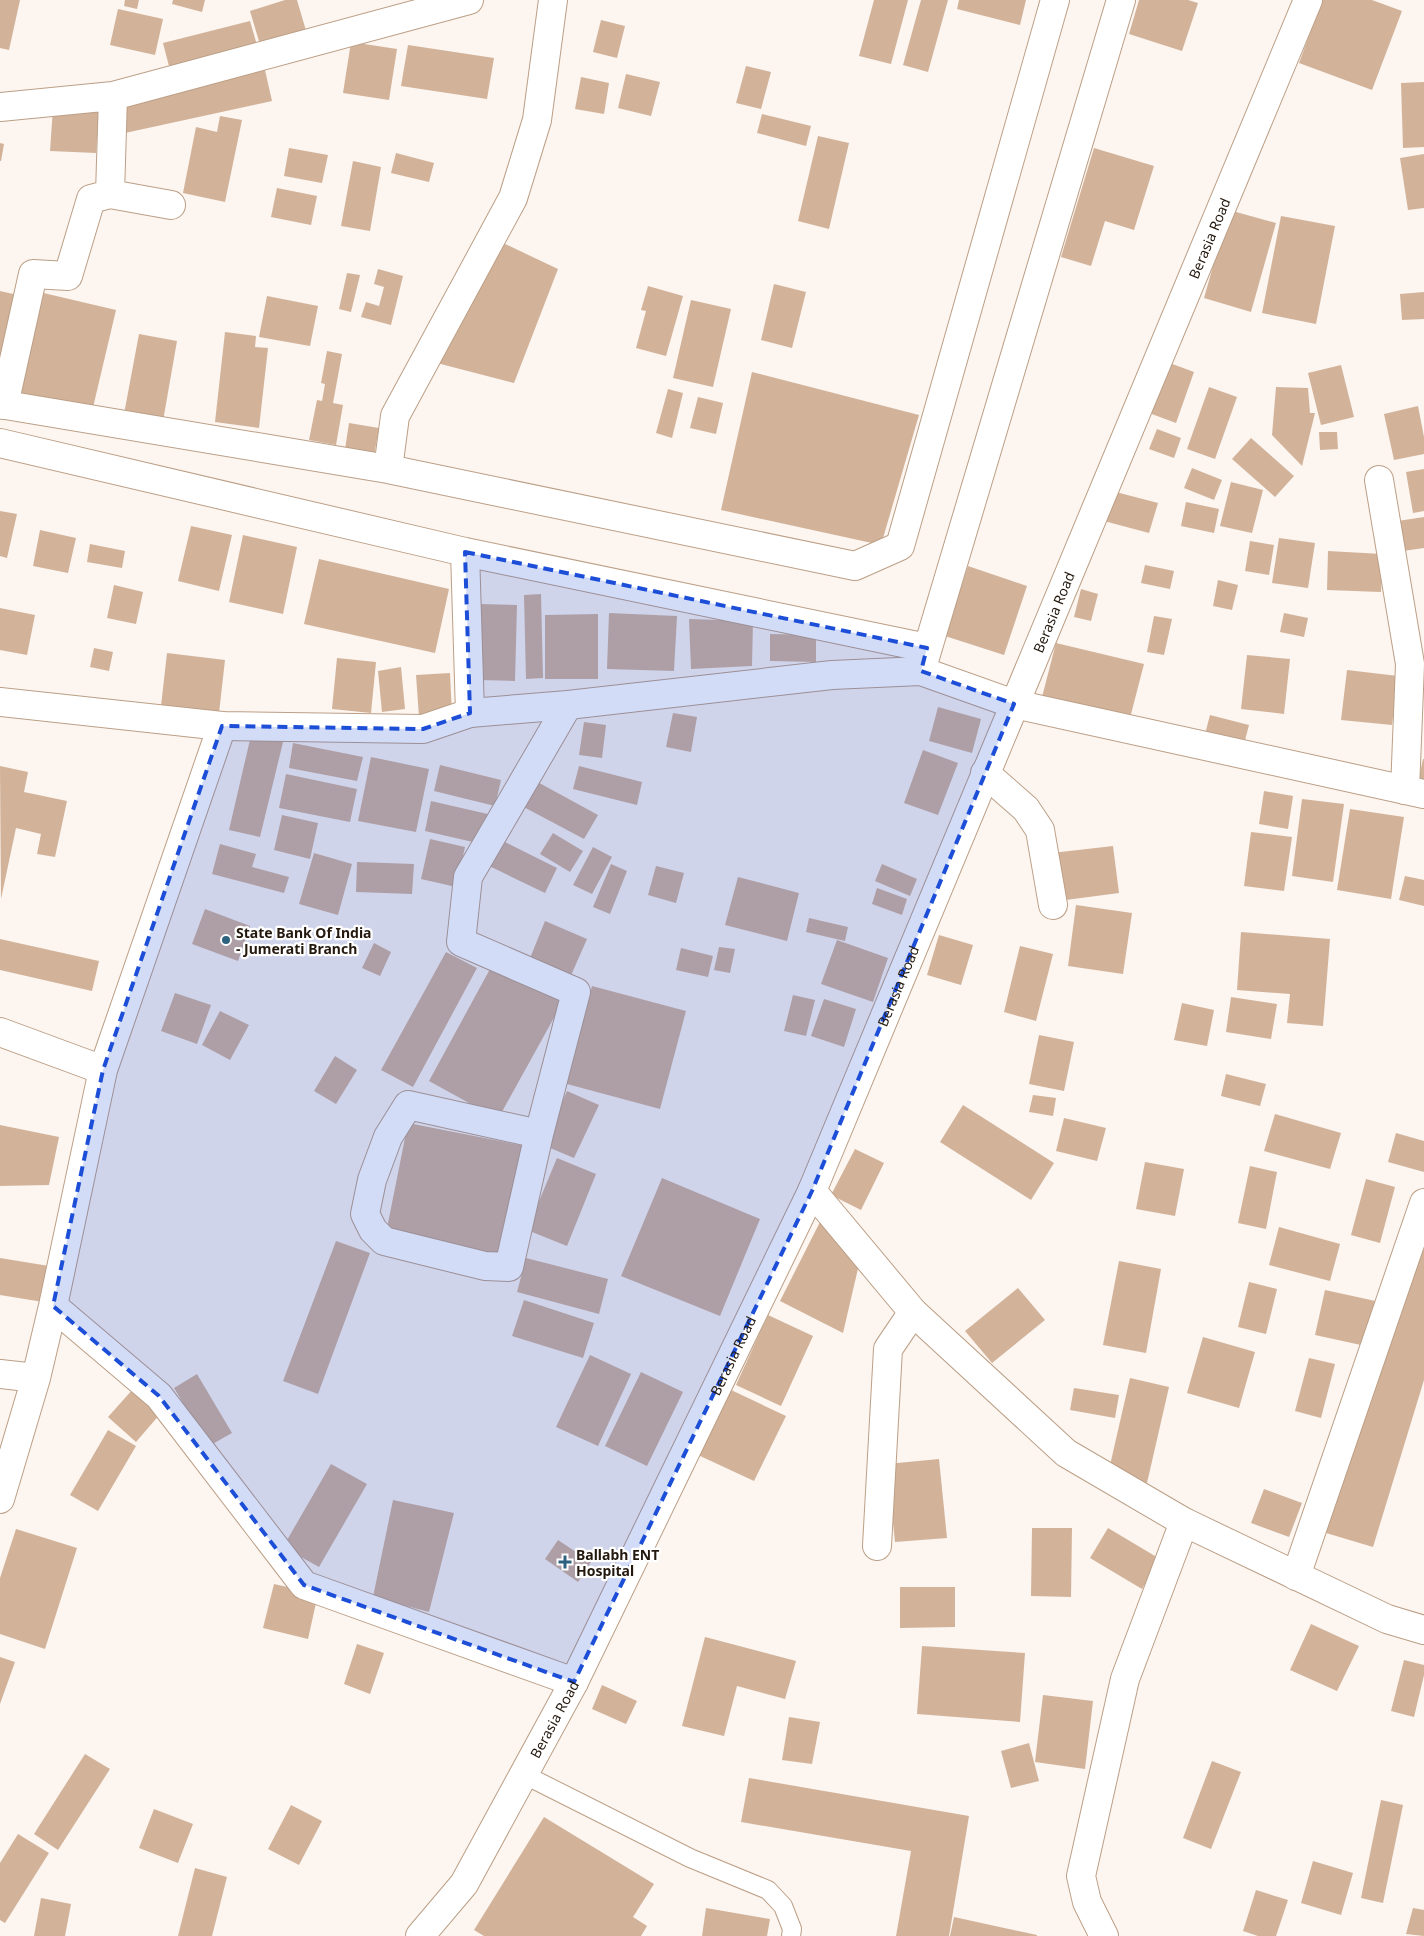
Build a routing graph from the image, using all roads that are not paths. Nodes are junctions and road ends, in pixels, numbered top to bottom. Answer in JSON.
{"nodes":[{"id":1,"x":469,"y":0,"type":"edge"},
{"id":2,"x":553,"y":0,"type":"edge"},
{"id":3,"x":1055,"y":0,"type":"edge"},
{"id":4,"x":1121,"y":0,"type":"edge"},
{"id":5,"x":1308,"y":0,"type":"edge"},
{"id":6,"x":113,"y":96,"type":"junction"},
{"id":7,"x":0,"y":107,"type":"edge"},
{"id":8,"x":110,"y":194,"type":"junction"},
{"id":9,"x":171,"y":205,"type":"dead end"},
{"id":10,"x":2,"y":405,"type":"edge"},
{"id":11,"x":0,"y":443,"type":"edge"},
{"id":12,"x":388,"y":469,"type":"junction"},
{"id":13,"x":1379,"y":480,"type":"dead end"},
{"id":14,"x":466,"y":552,"type":"junction"},
{"id":15,"x":924,"y":659,"type":"junction"},
{"id":16,"x":0,"y":702,"type":"edge"},
{"id":17,"x":1014,"y":704,"type":"junction"},
{"id":18,"x":568,"y":705,"type":"junction"},
{"id":19,"x":470,"y":713,"type":"junction"},
{"id":20,"x":222,"y":726,"type":"junction"},
{"id":21,"x":985,"y":773,"type":"junction"},
{"id":22,"x":1414,"y":792,"type":"edge"},
{"id":23,"x":1053,"y":905,"type":"dead end"},
{"id":24,"x":0,"y":1032,"type":"edge"},
{"id":25,"x":103,"y":1070,"type":"junction"},
{"id":26,"x":539,"y":1134,"type":"junction"},
{"id":27,"x":812,"y":1191,"type":"junction"},
{"id":28,"x":1424,"y":1203,"type":"edge"},
{"id":29,"x":54,"y":1306,"type":"junction"},
{"id":30,"x":913,"y":1312,"type":"junction"},
{"id":31,"x":0,"y":1374,"type":"edge"},
{"id":32,"x":36,"y":1378,"type":"junction"},
{"id":33,"x":0,"y":1500,"type":"edge"},
{"id":34,"x":1184,"y":1522,"type":"junction"},
{"id":35,"x":877,"y":1546,"type":"dead end"},
{"id":36,"x":1296,"y":1576,"type":"junction"},
{"id":37,"x":1424,"y":1630,"type":"edge"},
{"id":38,"x":574,"y":1682,"type":"junction"},
{"id":39,"x":523,"y":1774,"type":"junction"},
{"id":40,"x":420,"y":1936,"type":"edge"},
{"id":41,"x":791,"y":1936,"type":"edge"},
{"id":42,"x":1104,"y":1936,"type":"edge"}],
"edges":[{"from":1,"to":6,"type":"street"},
{"from":2,"to":12,"type":"street"},
{"from":3,"to":12,"type":"street"},
{"from":4,"to":15,"type":"street"},
{"from":5,"to":17,"type":"street","name":"Berasia Road"},
{"from":6,"to":7,"type":"street"},
{"from":6,"to":8,"type":"street"},
{"from":8,"to":9,"type":"street"},
{"from":8,"to":10,"type":"street"},
{"from":10,"to":12,"type":"street"},
{"from":11,"to":14,"type":"street"},
{"from":13,"to":22,"type":"street"},
{"from":14,"to":15,"type":"street"},
{"from":14,"to":19,"type":"street"},
{"from":15,"to":17,"type":"street"},
{"from":15,"to":18,"type":"street"},
{"from":16,"to":20,"type":"street"},
{"from":17,"to":21,"type":"street","name":"Berasia Road"},
{"from":17,"to":22,"type":"street"},
{"from":18,"to":19,"type":"street"},
{"from":18,"to":26,"type":"street"},
{"from":19,"to":20,"type":"street"},
{"from":20,"to":25,"type":"street"},
{"from":21,"to":23,"type":"street"},
{"from":21,"to":27,"type":"street","name":"Berasia Road"},
{"from":24,"to":25,"type":"street"},
{"from":25,"to":29,"type":"street"},
{"from":26,"to":26,"type":"street"},
{"from":27,"to":30,"type":"street"},
{"from":27,"to":38,"type":"street","name":"Berasia Road"},
{"from":28,"to":36,"type":"street"},
{"from":29,"to":32,"type":"street"},
{"from":29,"to":38,"type":"street"},
{"from":30,"to":34,"type":"street"},
{"from":30,"to":35,"type":"street"},
{"from":31,"to":32,"type":"street"},
{"from":32,"to":33,"type":"street"},
{"from":34,"to":36,"type":"street"},
{"from":34,"to":42,"type":"street"},
{"from":36,"to":37,"type":"street"},
{"from":38,"to":39,"type":"street","name":"Berasia Road"},
{"from":39,"to":40,"type":"street","name":"Berasia Road"},
{"from":39,"to":41,"type":"lane"}]}
